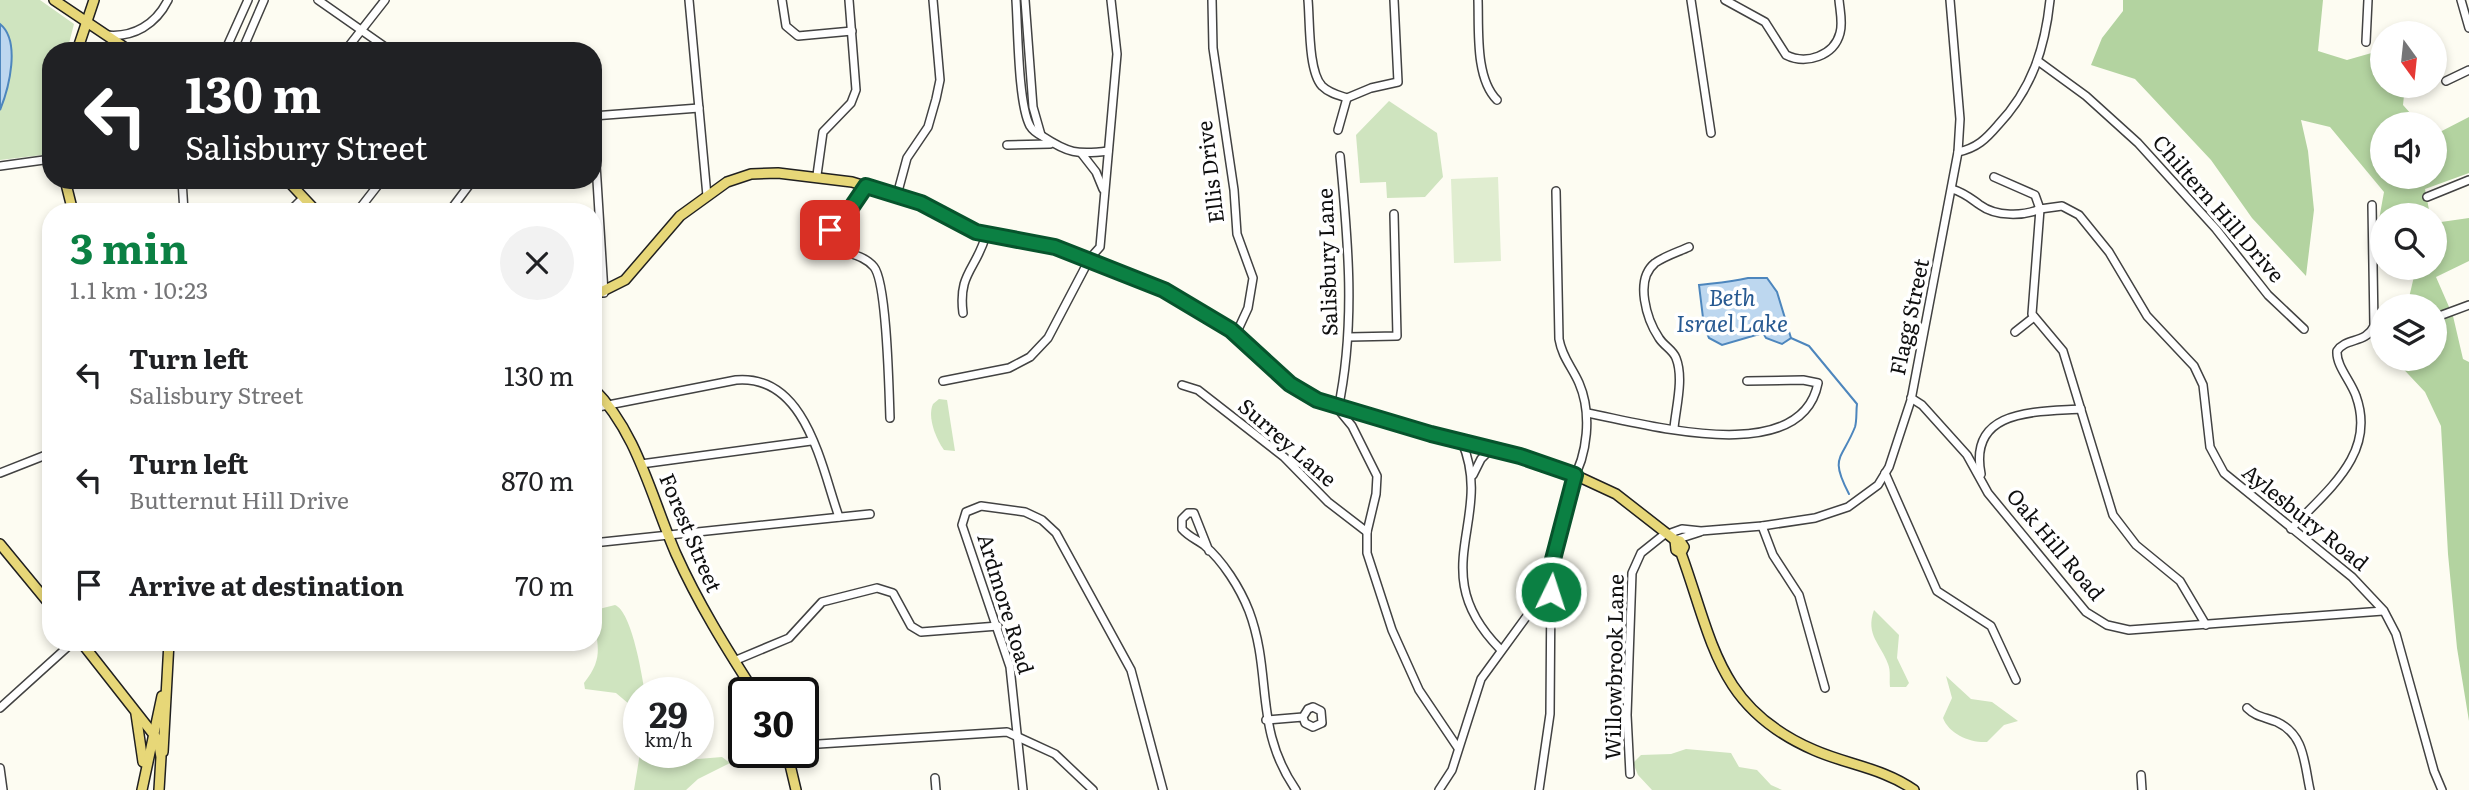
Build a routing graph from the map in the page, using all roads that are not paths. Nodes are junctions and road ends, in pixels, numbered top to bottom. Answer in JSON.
{"nodes":[{"id":1,"x":54,"y":0,"type":"edge"},
{"id":2,"x":94,"y":0,"type":"edge"},
{"id":3,"x":168,"y":0,"type":"edge"},
{"id":4,"x":248,"y":0,"type":"edge"},
{"id":5,"x":264,"y":0,"type":"edge"},
{"id":6,"x":318,"y":0,"type":"edge"},
{"id":7,"x":384,"y":0,"type":"edge"},
{"id":8,"x":690,"y":0,"type":"edge"},
{"id":9,"x":782,"y":0,"type":"edge"},
{"id":10,"x":849,"y":0,"type":"edge"},
{"id":11,"x":933,"y":0,"type":"edge"},
{"id":12,"x":1016,"y":0,"type":"edge"},
{"id":13,"x":1025,"y":0,"type":"edge"},
{"id":14,"x":1111,"y":0,"type":"edge"},
{"id":15,"x":1212,"y":0,"type":"edge"},
{"id":16,"x":1308,"y":0,"type":"edge"},
{"id":17,"x":1394,"y":0,"type":"edge"},
{"id":18,"x":1478,"y":0,"type":"edge"},
{"id":19,"x":1691,"y":0,"type":"edge"},
{"id":20,"x":1725,"y":0,"type":"edge"},
{"id":21,"x":1839,"y":0,"type":"edge"},
{"id":22,"x":1950,"y":0,"type":"edge"},
{"id":23,"x":2050,"y":0,"type":"edge"},
{"id":24,"x":2368,"y":0,"type":"edge"},
{"id":25,"x":2461,"y":0,"type":"edge"},
{"id":26,"x":86,"y":21,"type":"junction"},
{"id":27,"x":2469,"y":28,"type":"edge"},
{"id":28,"x":362,"y":30,"type":"junction"},
{"id":29,"x":852,"y":31,"type":"junction"},
{"id":30,"x":106,"y":34,"type":"junction"},
{"id":31,"x":80,"y":42,"type":"edge"},
{"id":32,"x":117,"y":42,"type":"edge"},
{"id":33,"x":229,"y":42,"type":"edge"},
{"id":34,"x":246,"y":42,"type":"edge"},
{"id":35,"x":352,"y":42,"type":"edge"},
{"id":36,"x":379,"y":42,"type":"edge"},
{"id":37,"x":2366,"y":42,"type":"dead end"},
{"id":38,"x":2038,"y":61,"type":"junction"},
{"id":39,"x":2469,"y":70,"type":"edge"},
{"id":40,"x":2447,"y":80,"type":"edge"},
{"id":41,"x":1347,"y":99,"type":"junction"},
{"id":42,"x":1497,"y":100,"type":"dead end"},
{"id":43,"x":699,"y":108,"type":"junction"},
{"id":44,"x":602,"y":115,"type":"edge"},
{"id":45,"x":1338,"y":130,"type":"dead end"},
{"id":46,"x":1711,"y":133,"type":"dead end"},
{"id":47,"x":1042,"y":136,"type":"junction"},
{"id":48,"x":1050,"y":144,"type":"junction"},
{"id":49,"x":1007,"y":145,"type":"dead end"},
{"id":50,"x":1108,"y":151,"type":"junction"},
{"id":51,"x":1958,"y":152,"type":"junction"},
{"id":52,"x":1082,"y":155,"type":"junction"},
{"id":53,"x":1340,"y":156,"type":"dead end"},
{"id":54,"x":42,"y":160,"type":"edge"},
{"id":55,"x":0,"y":166,"type":"edge"},
{"id":56,"x":817,"y":175,"type":"junction"},
{"id":57,"x":1994,"y":177,"type":"dead end"},
{"id":58,"x":2469,"y":180,"type":"edge"},
{"id":59,"x":866,"y":186,"type":"junction"},
{"id":60,"x":294,"y":189,"type":"edge"},
{"id":61,"x":375,"y":189,"type":"edge"},
{"id":62,"x":1952,"y":189,"type":"junction"},
{"id":63,"x":1556,"y":191,"type":"dead end"},
{"id":64,"x":1104,"y":192,"type":"junction"},
{"id":65,"x":897,"y":195,"type":"junction"},
{"id":66,"x":707,"y":196,"type":"junction"},
{"id":67,"x":2427,"y":197,"type":"dead end"},
{"id":68,"x":303,"y":198,"type":"junction"},
{"id":69,"x":298,"y":203,"type":"edge"},
{"id":70,"x":308,"y":203,"type":"edge"},
{"id":71,"x":364,"y":203,"type":"edge"},
{"id":72,"x":2040,"y":209,"type":"junction"},
{"id":73,"x":1394,"y":214,"type":"dead end"},
{"id":74,"x":986,"y":235,"type":"junction"},
{"id":75,"x":1689,"y":247,"type":"dead end"},
{"id":76,"x":1090,"y":258,"type":"junction"},
{"id":77,"x":602,"y":261,"type":"edge"},
{"id":78,"x":2373,"y":280,"type":"edge"},
{"id":79,"x":604,"y":293,"type":"joint"},
{"id":80,"x":2469,"y":304,"type":"edge"},
{"id":81,"x":963,"y":313,"type":"dead end"},
{"id":82,"x":2447,"y":313,"type":"edge"},
{"id":83,"x":2034,"y":317,"type":"junction"},
{"id":84,"x":2304,"y":329,"type":"dead end"},
{"id":85,"x":2015,"y":332,"type":"dead end"},
{"id":86,"x":1236,"y":334,"type":"junction"},
{"id":87,"x":1349,"y":337,"type":"junction"},
{"id":88,"x":943,"y":381,"type":"dead end"},
{"id":89,"x":1747,"y":381,"type":"dead end"},
{"id":90,"x":1182,"y":386,"type":"dead end"},
{"id":91,"x":602,"y":398,"type":"edge"},
{"id":92,"x":1911,"y":398,"type":"junction"},
{"id":93,"x":609,"y":405,"type":"junction"},
{"id":94,"x":602,"y":406,"type":"edge"},
{"id":95,"x":1338,"y":409,"type":"junction"},
{"id":96,"x":2081,"y":409,"type":"junction"},
{"id":97,"x":1587,"y":413,"type":"junction"},
{"id":98,"x":890,"y":418,"type":"dead end"},
{"id":99,"x":1674,"y":428,"type":"junction"},
{"id":100,"x":811,"y":442,"type":"junction"},
{"id":101,"x":1462,"y":442,"type":"junction"},
{"id":102,"x":1491,"y":449,"type":"junction"},
{"id":103,"x":42,"y":456,"type":"edge"},
{"id":104,"x":641,"y":464,"type":"junction"},
{"id":105,"x":0,"y":472,"type":"edge"},
{"id":106,"x":1885,"y":473,"type":"junction"},
{"id":107,"x":1472,"y":475,"type":"junction"},
{"id":108,"x":1575,"y":475,"type":"junction"},
{"id":109,"x":1982,"y":477,"type":"junction"},
{"id":110,"x":870,"y":514,"type":"dead end"},
{"id":111,"x":839,"y":517,"type":"junction"},
{"id":112,"x":1762,"y":526,"type":"junction"},
{"id":113,"x":2291,"y":529,"type":"junction"},
{"id":114,"x":1367,"y":531,"type":"junction"},
{"id":115,"x":667,"y":534,"type":"junction"},
{"id":116,"x":1669,"y":536,"type":"junction"},
{"id":117,"x":602,"y":542,"type":"edge"},
{"id":118,"x":0,"y":544,"type":"edge"},
{"id":119,"x":1209,"y":551,"type":"junction"},
{"id":120,"x":1551,"y":567,"type":"junction"},
{"id":121,"x":42,"y":595,"type":"edge"},
{"id":122,"x":2383,"y":611,"type":"junction"},
{"id":123,"x":2206,"y":625,"type":"junction"},
{"id":124,"x":998,"y":626,"type":"junction"},
{"id":125,"x":1500,"y":649,"type":"junction"},
{"id":126,"x":63,"y":651,"type":"edge"},
{"id":127,"x":87,"y":651,"type":"edge"},
{"id":128,"x":168,"y":651,"type":"edge"},
{"id":129,"x":734,"y":661,"type":"junction"},
{"id":130,"x":744,"y":677,"type":"edge"},
{"id":131,"x":2016,"y":680,"type":"dead end"},
{"id":132,"x":164,"y":687,"type":"junction"},
{"id":133,"x":1825,"y":688,"type":"dead end"},
{"id":134,"x":0,"y":708,"type":"edge"},
{"id":135,"x":2247,"y":708,"type":"dead end"},
{"id":136,"x":135,"y":712,"type":"junction"},
{"id":137,"x":1303,"y":717,"type":"dead end"},
{"id":138,"x":1266,"y":720,"type":"junction"},
{"id":139,"x":152,"y":732,"type":"junction"},
{"id":140,"x":1017,"y":734,"type":"junction"},
{"id":141,"x":819,"y":744,"type":"edge"},
{"id":142,"x":1458,"y":748,"type":"junction"},
{"id":143,"x":161,"y":757,"type":"junction"},
{"id":144,"x":0,"y":768,"type":"edge"},
{"id":145,"x":791,"y":768,"type":"edge"},
{"id":146,"x":1630,"y":774,"type":"dead end"},
{"id":147,"x":2141,"y":775,"type":"dead end"},
{"id":148,"x":935,"y":778,"type":"dead end"},
{"id":149,"x":3,"y":790,"type":"edge"},
{"id":150,"x":142,"y":790,"type":"edge"},
{"id":151,"x":159,"y":790,"type":"edge"},
{"id":152,"x":796,"y":790,"type":"edge"},
{"id":153,"x":936,"y":790,"type":"edge"},
{"id":154,"x":1023,"y":790,"type":"edge"},
{"id":155,"x":1093,"y":790,"type":"edge"},
{"id":156,"x":1163,"y":790,"type":"edge"},
{"id":157,"x":1296,"y":790,"type":"edge"},
{"id":158,"x":1439,"y":790,"type":"edge"},
{"id":159,"x":1539,"y":790,"type":"edge"},
{"id":160,"x":1914,"y":790,"type":"edge"},
{"id":161,"x":2143,"y":790,"type":"edge"},
{"id":162,"x":2310,"y":790,"type":"edge"},
{"id":163,"x":2442,"y":790,"type":"edge"}],
"edges":[{"from":1,"to":26,"type":"main road"},
{"from":2,"to":26,"type":"main road"},
{"from":3,"to":30,"type":"street"},
{"from":4,"to":33,"type":"street"},
{"from":5,"to":34,"type":"street"},
{"from":6,"to":28,"type":"street"},
{"from":7,"to":28,"type":"street"},
{"from":8,"to":43,"type":"street"},
{"from":9,"to":29,"type":"street"},
{"from":10,"to":29,"type":"street"},
{"from":11,"to":65,"type":"street"},
{"from":12,"to":47,"type":"street"},
{"from":13,"to":47,"type":"street"},
{"from":14,"to":50,"type":"street"},
{"from":15,"to":86,"type":"street","name":"Ellis Drive"},
{"from":16,"to":41,"type":"street"},
{"from":17,"to":41,"type":"street"},
{"from":18,"to":42,"type":"street"},
{"from":19,"to":46,"type":"street"},
{"from":20,"to":21,"type":"street"},
{"from":22,"to":51,"type":"street","name":"Flagg Street"},
{"from":23,"to":38,"type":"street"},
{"from":24,"to":37,"type":"street"},
{"from":25,"to":27,"type":"street"},
{"from":26,"to":30,"type":"main road"},
{"from":26,"to":31,"type":"main road"},
{"from":28,"to":35,"type":"street"},
{"from":28,"to":36,"type":"street"},
{"from":29,"to":56,"type":"street"},
{"from":30,"to":32,"type":"main road"},
{"from":38,"to":51,"type":"street"},
{"from":38,"to":84,"type":"street","name":"Chiltern Hill Drive"},
{"from":39,"to":40,"type":"street"},
{"from":41,"to":45,"type":"street"},
{"from":43,"to":44,"type":"street"},
{"from":43,"to":66,"type":"street"},
{"from":47,"to":48,"type":"street"},
{"from":48,"to":49,"type":"street"},
{"from":48,"to":52,"type":"street"},
{"from":50,"to":52,"type":"street"},
{"from":50,"to":64,"type":"street"},
{"from":51,"to":62,"type":"street","name":"Flagg Street"},
{"from":52,"to":64,"type":"street"},
{"from":53,"to":87,"type":"street","name":"Salisbury Lane"},
{"from":54,"to":55,"type":"street"},
{"from":56,"to":59,"type":"main road"},
{"from":56,"to":66,"type":"main road"},
{"from":57,"to":72,"type":"street"},
{"from":58,"to":67,"type":"street"},
{"from":59,"to":65,"type":"main road"},
{"from":59,"to":98,"type":"street"},
{"from":60,"to":68,"type":"main road"},
{"from":61,"to":71,"type":"street"},
{"from":62,"to":72,"type":"street","name":"Aylesbury Road"},
{"from":62,"to":92,"type":"street","name":"Flagg Street"},
{"from":63,"to":97,"type":"street"},
{"from":64,"to":76,"type":"street"},
{"from":65,"to":74,"type":"main road"},
{"from":66,"to":79,"type":"main road"},
{"from":68,"to":69,"type":"street"},
{"from":68,"to":70,"type":"main road"},
{"from":72,"to":83,"type":"street"},
{"from":72,"to":113,"type":"street","name":"Aylesbury Road"},
{"from":73,"to":87,"type":"street"},
{"from":74,"to":76,"type":"main road"},
{"from":74,"to":81,"type":"street"},
{"from":75,"to":99,"type":"street"},
{"from":76,"to":86,"type":"main road"},
{"from":76,"to":88,"type":"street"},
{"from":77,"to":79,"type":"street"},
{"from":78,"to":113,"type":"street"},
{"from":80,"to":82,"type":"street"},
{"from":83,"to":85,"type":"street"},
{"from":83,"to":96,"type":"street"},
{"from":86,"to":95,"type":"main road"},
{"from":87,"to":95,"type":"street","name":"Salisbury Lane"},
{"from":89,"to":99,"type":"street"},
{"from":90,"to":114,"type":"street","name":"Surrey Lane"},
{"from":91,"to":93,"type":"main road","name":"Forest Street"},
{"from":92,"to":106,"type":"street","name":"Flagg Street"},
{"from":92,"to":109,"type":"street","name":"Oak Hill Road"},
{"from":93,"to":94,"type":"street"},
{"from":93,"to":100,"type":"street"},
{"from":93,"to":104,"type":"main road","name":"Forest Street"},
{"from":95,"to":101,"type":"main road"},
{"from":95,"to":114,"type":"street"},
{"from":96,"to":109,"type":"street"},
{"from":96,"to":123,"type":"street"},
{"from":97,"to":99,"type":"street"},
{"from":97,"to":108,"type":"street"},
{"from":100,"to":104,"type":"street"},
{"from":100,"to":111,"type":"street"},
{"from":101,"to":102,"type":"main road"},
{"from":101,"to":107,"type":"street"},
{"from":102,"to":107,"type":"street"},
{"from":102,"to":108,"type":"main road"},
{"from":103,"to":105,"type":"street"},
{"from":104,"to":115,"type":"main road","name":"Forest Street"},
{"from":106,"to":112,"type":"street","name":"Flagg Street"},
{"from":106,"to":131,"type":"street"},
{"from":107,"to":125,"type":"street"},
{"from":108,"to":116,"type":"main road"},
{"from":108,"to":120,"type":"street"},
{"from":109,"to":123,"type":"street","name":"Oak Hill Road"},
{"from":110,"to":111,"type":"street"},
{"from":111,"to":115,"type":"street"},
{"from":112,"to":116,"type":"street","name":"Flagg Street"},
{"from":112,"to":133,"type":"street"},
{"from":113,"to":122,"type":"street","name":"Aylesbury Road"},
{"from":114,"to":142,"type":"street"},
{"from":115,"to":117,"type":"street"},
{"from":115,"to":129,"type":"main road","name":"Forest Street"},
{"from":116,"to":146,"type":"street","name":"Willowbrook Lane"},
{"from":116,"to":160,"type":"main road"},
{"from":118,"to":121,"type":"main road"},
{"from":119,"to":119,"type":"street"},
{"from":119,"to":138,"type":"street"},
{"from":120,"to":125,"type":"street"},
{"from":120,"to":159,"type":"street"},
{"from":122,"to":123,"type":"street","name":"Oak Hill Road"},
{"from":122,"to":163,"type":"street","name":"Aylesbury Road"},
{"from":124,"to":129,"type":"street"},
{"from":124,"to":140,"type":"street","name":"Ardmore Road"},
{"from":124,"to":156,"type":"street","name":"Ardmore Road"},
{"from":125,"to":142,"type":"street"},
{"from":126,"to":134,"type":"street"},
{"from":127,"to":136,"type":"main road"},
{"from":128,"to":132,"type":"main road"},
{"from":129,"to":130,"type":"main road","name":"Forest Street"},
{"from":132,"to":139,"type":"main road"},
{"from":132,"to":143,"type":"main road"},
{"from":135,"to":162,"type":"street"},
{"from":136,"to":139,"type":"main road"},
{"from":136,"to":150,"type":"main road"},
{"from":137,"to":138,"type":"street"},
{"from":138,"to":157,"type":"street"},
{"from":139,"to":143,"type":"main road"},
{"from":139,"to":150,"type":"main road"},
{"from":140,"to":141,"type":"street"},
{"from":140,"to":154,"type":"street","name":"Ardmore Road"},
{"from":140,"to":155,"type":"street"},
{"from":142,"to":158,"type":"street"},
{"from":143,"to":151,"type":"main road"},
{"from":144,"to":149,"type":"street"},
{"from":145,"to":152,"type":"main road"},
{"from":147,"to":161,"type":"street"},
{"from":148,"to":153,"type":"street"}]}
